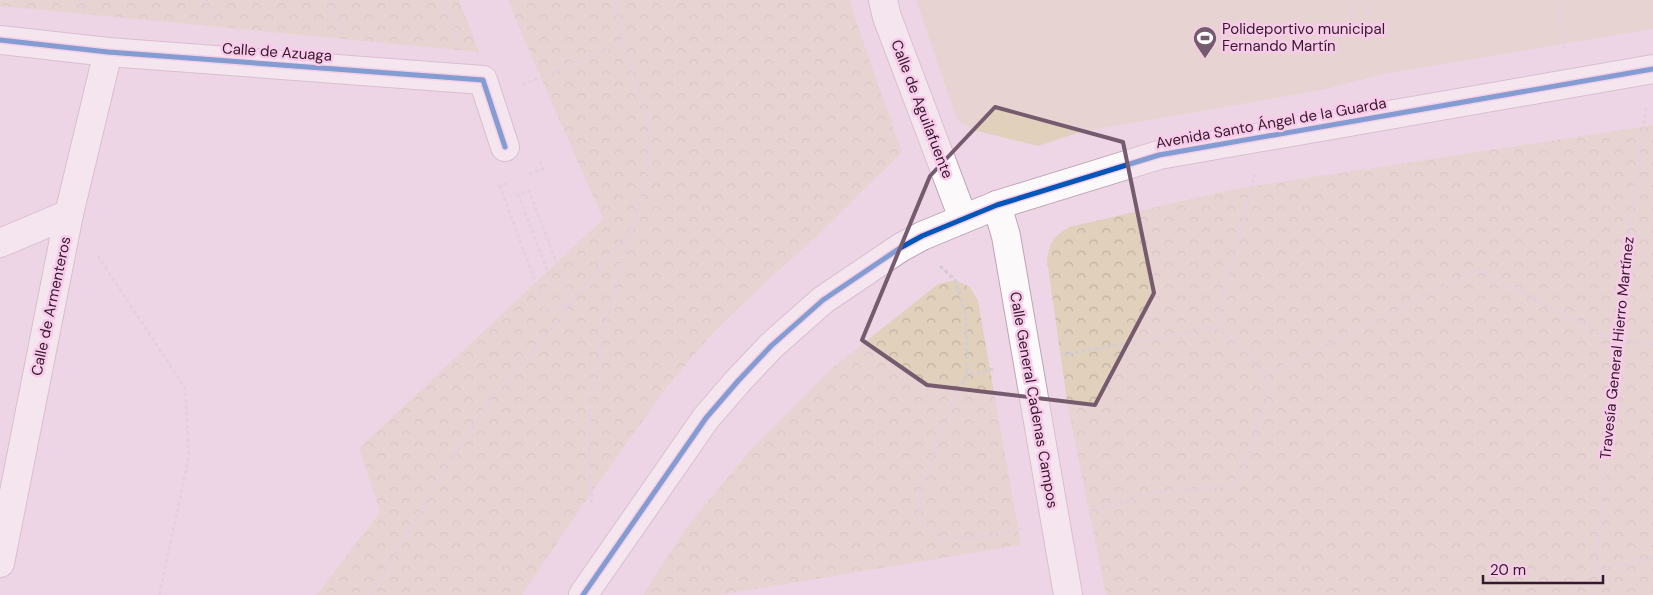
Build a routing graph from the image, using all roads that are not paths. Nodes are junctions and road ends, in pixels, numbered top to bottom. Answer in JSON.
{"nodes":[{"id":1,"x":883,"y":0,"type":"edge"},
{"id":2,"x":0,"y":40,"type":"edge"},
{"id":3,"x":108,"y":52,"type":"junction"},
{"id":4,"x":1652,"y":69,"type":"edge"},
{"id":5,"x":505,"y":146,"type":"dead end"},
{"id":6,"x":996,"y":205,"type":"junction"},
{"id":7,"x":70,"y":214,"type":"junction"},
{"id":8,"x":963,"y":218,"type":"junction"},
{"id":9,"x":0,"y":243,"type":"edge"},
{"id":10,"x":0,"y":562,"type":"edge"},
{"id":11,"x":583,"y":595,"type":"edge"},
{"id":12,"x":1068,"y":595,"type":"edge"}],
"edges":[{"from":1,"to":8,"type":"street","name":"Calle de Aguilafuente"},
{"from":2,"to":3,"type":"street","name":"Calle de Azuaga"},
{"from":3,"to":5,"type":"street","name":"Calle de Azuaga"},
{"from":3,"to":7,"type":"street","name":"Calle de Armenteros"},
{"from":4,"to":6,"type":"street","name":"Avenida Santo Ángel de la Guarda"},
{"from":6,"to":8,"type":"street","name":"Avenida Santo Ángel de la Guarda"},
{"from":6,"to":12,"type":"street","name":"Calle General Cadenas Campos"},
{"from":7,"to":9,"type":"street"},
{"from":7,"to":10,"type":"street","name":"Calle de Armenteros"},
{"from":8,"to":11,"type":"street","name":"Avenida Santo Ángel de la Guarda"}]}
